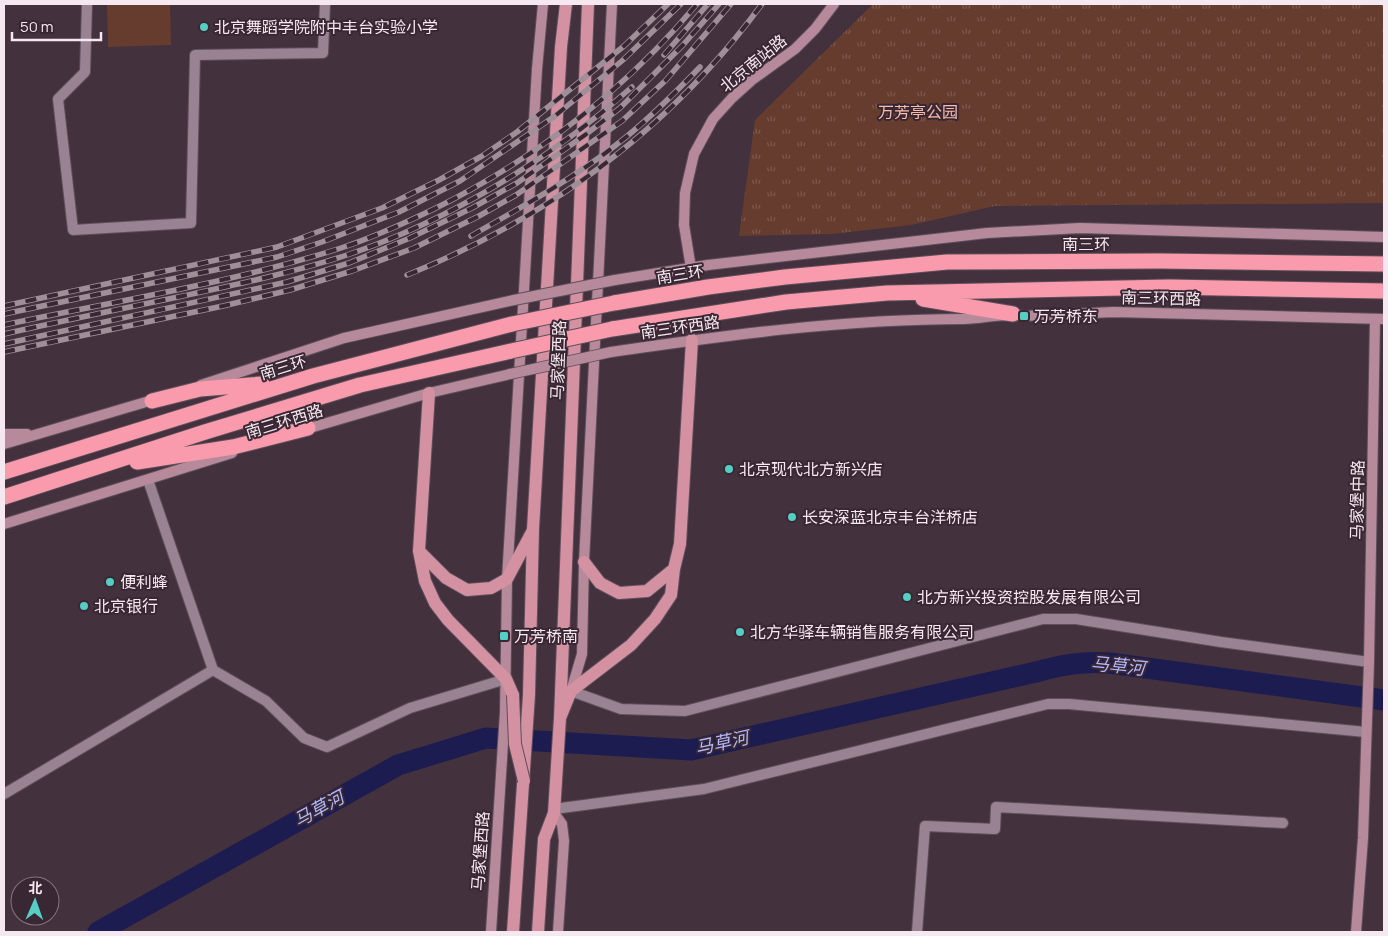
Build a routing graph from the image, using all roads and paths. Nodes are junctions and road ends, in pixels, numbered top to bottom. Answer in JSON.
{"nodes":[{"id":1,"x":86,"y":4,"type":"edge"},
{"id":2,"x":325,"y":4,"type":"edge"},
{"id":3,"x":543,"y":4,"type":"edge"},
{"id":4,"x":566,"y":4,"type":"edge"},
{"id":5,"x":588,"y":4,"type":"edge"},
{"id":6,"x":612,"y":4,"type":"edge"},
{"id":7,"x":834,"y":4,"type":"edge"},
{"id":8,"x":1384,"y":237,"type":"edge"},
{"id":9,"x":1384,"y":264,"type":"edge"},
{"id":10,"x":691,"y":268,"type":"junction"},
{"id":11,"x":1384,"y":291,"type":"edge"},
{"id":12,"x":887,"y":293,"type":"junction"},
{"id":13,"x":1012,"y":314,"type":"junction"},
{"id":14,"x":1380,"y":319,"type":"edge"},
{"id":15,"x":692,"y":340,"type":"junction"},
{"id":16,"x":313,"y":376,"type":"junction"},
{"id":17,"x":429,"y":393,"type":"junction"},
{"id":18,"x":152,"y":401,"type":"junction"},
{"id":19,"x":308,"y":428,"type":"junction"},
{"id":20,"x":4,"y":434,"type":"edge"},
{"id":21,"x":36,"y":434,"type":"junction"},
{"id":22,"x":4,"y":444,"type":"edge"},
{"id":23,"x":4,"y":472,"type":"edge"},
{"id":24,"x":65,"y":478,"type":"junction"},
{"id":25,"x":148,"y":480,"type":"junction"},
{"id":26,"x":4,"y":498,"type":"edge"},
{"id":27,"x":4,"y":524,"type":"edge"},
{"id":28,"x":533,"y":529,"type":"junction"},
{"id":29,"x":419,"y":551,"type":"junction"},
{"id":30,"x":584,"y":562,"type":"junction"},
{"id":31,"x":674,"y":569,"type":"junction"},
{"id":32,"x":507,"y":579,"type":"junction"},
{"id":33,"x":1369,"y":662,"type":"junction"},
{"id":34,"x":213,"y":670,"type":"junction"},
{"id":35,"x":506,"y":679,"type":"junction"},
{"id":36,"x":566,"y":698,"type":"junction"},
{"id":37,"x":1366,"y":732,"type":"junction"},
{"id":38,"x":524,"y":780,"type":"junction"},
{"id":39,"x":4,"y":794,"type":"edge"},
{"id":40,"x":554,"y":811,"type":"junction"},
{"id":41,"x":1283,"y":823,"type":"dead end"},
{"id":42,"x":491,"y":932,"type":"edge"},
{"id":43,"x":513,"y":932,"type":"edge"},
{"id":44,"x":538,"y":932,"type":"edge"},
{"id":45,"x":558,"y":932,"type":"edge"},
{"id":46,"x":917,"y":932,"type":"edge"},
{"id":47,"x":1356,"y":932,"type":"edge"}],
"edges":[{"from":1,"to":2,"type":"street"},
{"from":3,"to":32,"type":"street"},
{"from":4,"to":28,"type":"main road","name":"马家堡西路"},
{"from":5,"to":36,"type":"main road","name":"马家堡西路"},
{"from":6,"to":30,"type":"street","name":"马家堡西路"},
{"from":7,"to":10,"type":"street","name":"北京南站路"},
{"from":8,"to":10,"type":"street"},
{"from":9,"to":16,"type":"highway","name":"南三环","bridge":true},
{"from":10,"to":18,"type":"street","bridge":true},
{"from":11,"to":12,"type":"highway"},
{"from":12,"to":13,"type":"highway"},
{"from":12,"to":24,"type":"highway","bridge":true},
{"from":13,"to":14,"type":"street","name":"南三环西路"},
{"from":13,"to":15,"type":"street","name":"南三环西路"},
{"from":14,"to":33,"type":"street","name":"马家堡中路"},
{"from":15,"to":17,"type":"street","name":"南三环西路","bridge":true},
{"from":15,"to":31,"type":"main road"},
{"from":16,"to":18,"type":"highway"},
{"from":16,"to":23,"type":"highway","name":"南三环"},
{"from":17,"to":19,"type":"street","name":"南三环西路"},
{"from":17,"to":29,"type":"main road"},
{"from":18,"to":21,"type":"street"},
{"from":19,"to":24,"type":"highway"},
{"from":19,"to":25,"type":"street","name":"南三环西路"},
{"from":20,"to":21,"type":"street"},
{"from":21,"to":22,"type":"street"},
{"from":24,"to":26,"type":"highway"},
{"from":25,"to":27,"type":"street","name":"南三环西路"},
{"from":25,"to":34,"type":"street"},
{"from":28,"to":32,"type":"main road"},
{"from":28,"to":38,"type":"main road","name":"马家堡西路"},
{"from":29,"to":32,"type":"main road"},
{"from":29,"to":35,"type":"main road"},
{"from":30,"to":31,"type":"main road"},
{"from":30,"to":36,"type":"street","name":"马家堡西路"},
{"from":31,"to":36,"type":"main road"},
{"from":32,"to":35,"type":"street"},
{"from":33,"to":36,"type":"street"},
{"from":33,"to":37,"type":"street","name":"马家堡中路"},
{"from":34,"to":35,"type":"street"},
{"from":34,"to":39,"type":"street"},
{"from":35,"to":38,"type":"main road","bridge":true},
{"from":35,"to":42,"type":"street","name":"马家堡西路"},
{"from":36,"to":40,"type":"main road","name":"马家堡西路"},
{"from":37,"to":40,"type":"street"},
{"from":37,"to":47,"type":"street"},
{"from":38,"to":43,"type":"main road"},
{"from":40,"to":44,"type":"main road"},
{"from":40,"to":45,"type":"street"},
{"from":41,"to":46,"type":"street"}]}
